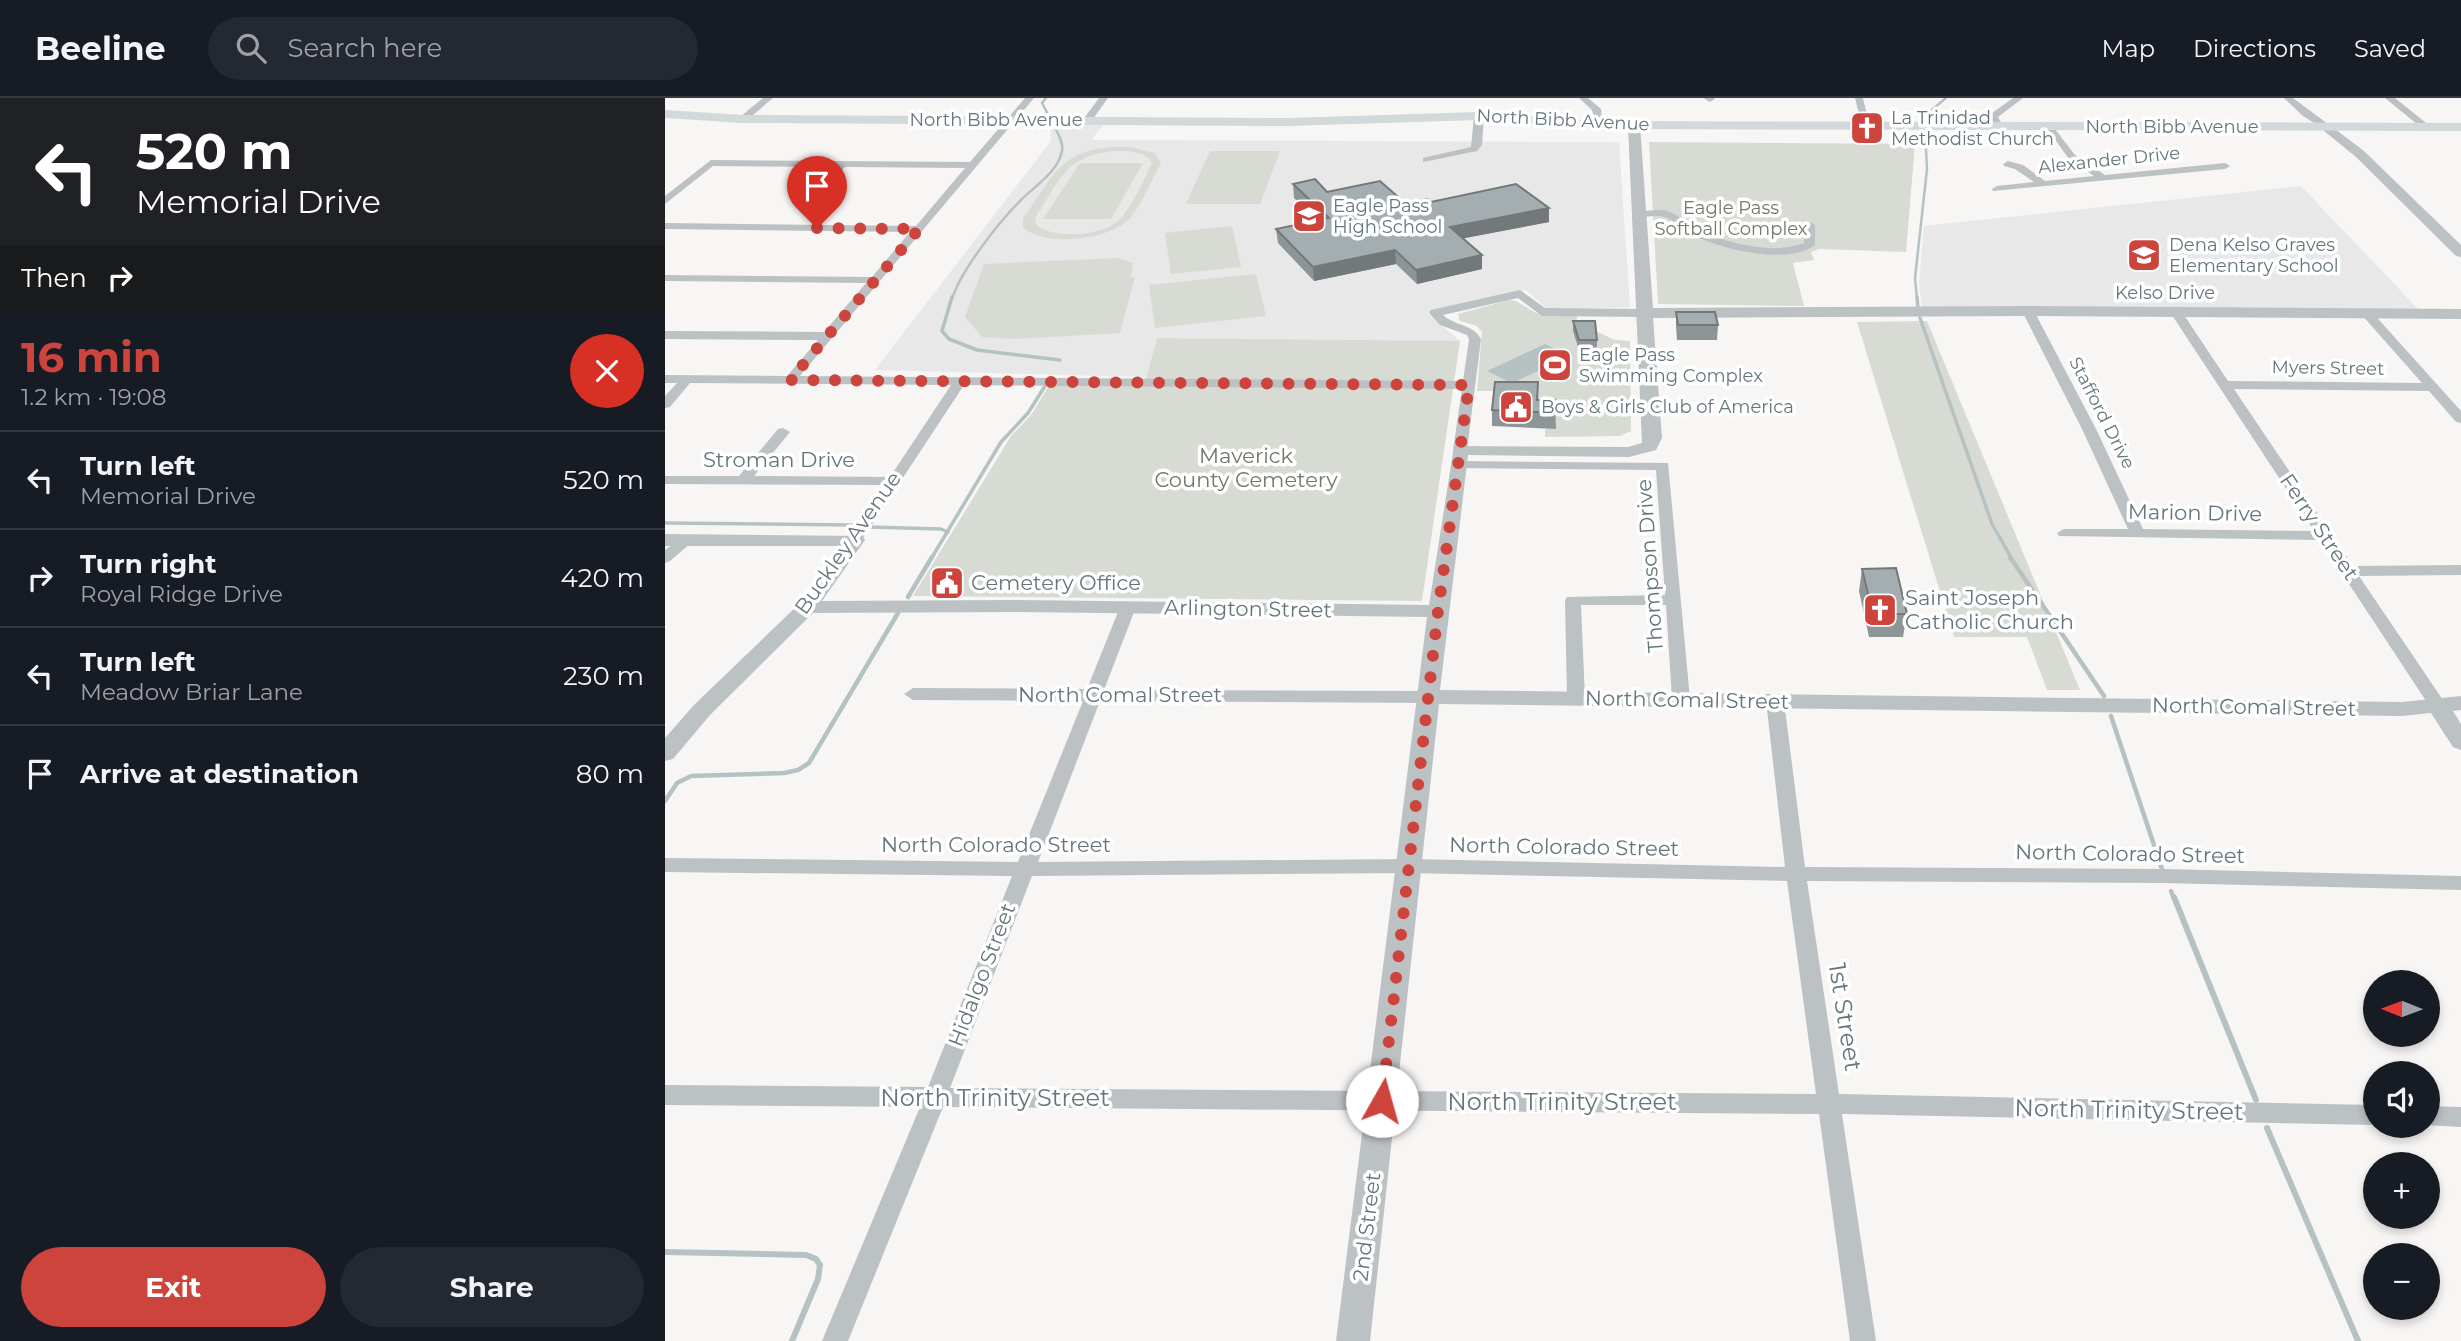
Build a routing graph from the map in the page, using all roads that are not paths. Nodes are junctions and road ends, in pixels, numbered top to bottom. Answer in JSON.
{"nodes":[{"id":1,"x":769,"y":98,"type":"edge"},
{"id":2,"x":1030,"y":98,"type":"edge"},
{"id":3,"x":1104,"y":98,"type":"edge"},
{"id":4,"x":1483,"y":98,"type":"edge"},
{"id":5,"x":1583,"y":98,"type":"edge"},
{"id":6,"x":1859,"y":98,"type":"edge"},
{"id":7,"x":2019,"y":98,"type":"edge"},
{"id":8,"x":2288,"y":98,"type":"edge"},
{"id":9,"x":2389,"y":98,"type":"edge"},
{"id":10,"x":665,"y":114,"type":"edge"},
{"id":11,"x":1479,"y":116,"type":"junction"},
{"id":12,"x":743,"y":119,"type":"junction"},
{"id":13,"x":1011,"y":121,"type":"junction"},
{"id":14,"x":1087,"y":121,"type":"junction"},
{"id":15,"x":1600,"y":124,"type":"junction"},
{"id":16,"x":1634,"y":125,"type":"junction"},
{"id":17,"x":1867,"y":126,"type":"junction"},
{"id":18,"x":1999,"y":126,"type":"junction"},
{"id":19,"x":2051,"y":127,"type":"junction"},
{"id":20,"x":2327,"y":127,"type":"junction"},
{"id":21,"x":2426,"y":127,"type":"junction"},
{"id":22,"x":2461,"y":127,"type":"edge"},
{"id":23,"x":1426,"y":160,"type":"dead end"},
{"id":24,"x":842,"y":164,"type":"junction"},
{"id":25,"x":2008,"y":164,"type":"dead end"},
{"id":26,"x":973,"y":165,"type":"junction"},
{"id":27,"x":2225,"y":166,"type":"dead end"},
{"id":28,"x":2103,"y":178,"type":"junction"},
{"id":29,"x":2043,"y":184,"type":"junction"},
{"id":30,"x":1997,"y":189,"type":"dead end"},
{"id":31,"x":808,"y":197,"type":"dead end"},
{"id":32,"x":665,"y":201,"type":"edge"},
{"id":33,"x":1639,"y":214,"type":"junction"},
{"id":34,"x":1810,"y":225,"type":"dead end"},
{"id":35,"x":665,"y":226,"type":"edge"},
{"id":36,"x":919,"y":229,"type":"junction"},
{"id":37,"x":2461,"y":253,"type":"edge"},
{"id":38,"x":665,"y":278,"type":"edge"},
{"id":39,"x":876,"y":280,"type":"junction"},
{"id":40,"x":1869,"y":311,"type":"joint"},
{"id":41,"x":2028,"y":311,"type":"junction"},
{"id":42,"x":2176,"y":312,"type":"junction"},
{"id":43,"x":1645,"y":313,"type":"junction"},
{"id":44,"x":2367,"y":314,"type":"junction"},
{"id":45,"x":2461,"y":314,"type":"edge"},
{"id":46,"x":665,"y":335,"type":"edge"},
{"id":47,"x":828,"y":336,"type":"junction"},
{"id":48,"x":665,"y":379,"type":"edge"},
{"id":49,"x":687,"y":379,"type":"junction"},
{"id":50,"x":790,"y":380,"type":"junction"},
{"id":51,"x":960,"y":381,"type":"junction"},
{"id":52,"x":1469,"y":385,"type":"junction"},
{"id":53,"x":2224,"y":385,"type":"junction"},
{"id":54,"x":2431,"y":387,"type":"junction"},
{"id":55,"x":665,"y":404,"type":"edge"},
{"id":56,"x":2461,"y":419,"type":"edge"},
{"id":57,"x":783,"y":432,"type":"dead end"},
{"id":58,"x":1459,"y":458,"type":"junction"},
{"id":59,"x":665,"y":480,"type":"edge"},
{"id":60,"x":743,"y":481,"type":"junction"},
{"id":61,"x":893,"y":481,"type":"junction"},
{"id":62,"x":2064,"y":533,"type":"dead end"},
{"id":63,"x":2137,"y":533,"type":"junction"},
{"id":64,"x":2325,"y":536,"type":"junction"},
{"id":65,"x":665,"y":540,"type":"edge"},
{"id":66,"x":686,"y":540,"type":"junction"},
{"id":67,"x":855,"y":540,"type":"junction"},
{"id":68,"x":665,"y":558,"type":"edge"},
{"id":69,"x":2461,"y":570,"type":"edge"},
{"id":70,"x":2348,"y":571,"type":"junction"},
{"id":71,"x":1674,"y":600,"type":"junction"},
{"id":72,"x":807,"y":607,"type":"junction"},
{"id":73,"x":1128,"y":607,"type":"junction"},
{"id":74,"x":1438,"y":611,"type":"junction"},
{"id":75,"x":912,"y":694,"type":"dead end"},
{"id":76,"x":1092,"y":695,"type":"junction"},
{"id":77,"x":1429,"y":697,"type":"junction"},
{"id":78,"x":1576,"y":699,"type":"junction"},
{"id":79,"x":1681,"y":699,"type":"junction"},
{"id":80,"x":1775,"y":701,"type":"junction"},
{"id":81,"x":2461,"y":703,"type":"edge"},
{"id":82,"x":2438,"y":706,"type":"junction"},
{"id":83,"x":2461,"y":742,"type":"edge"},
{"id":84,"x":665,"y":753,"type":"edge"},
{"id":85,"x":665,"y":865,"type":"edge"},
{"id":86,"x":1410,"y":866,"type":"junction"},
{"id":87,"x":1023,"y":869,"type":"junction"},
{"id":88,"x":1796,"y":874,"type":"junction"},
{"id":89,"x":2461,"y":883,"type":"edge"},
{"id":90,"x":665,"y":1095,"type":"edge"},
{"id":91,"x":935,"y":1098,"type":"junction"},
{"id":92,"x":1382,"y":1101,"type":"junction"},
{"id":93,"x":1831,"y":1104,"type":"junction"},
{"id":94,"x":2363,"y":1115,"type":"edge"},
{"id":95,"x":2440,"y":1116,"type":"edge"},
{"id":96,"x":2461,"y":1117,"type":"edge"},
{"id":97,"x":835,"y":1341,"type":"edge"},
{"id":98,"x":1353,"y":1341,"type":"edge"},
{"id":99,"x":1863,"y":1341,"type":"edge"}],
"edges":[{"from":1,"to":12,"type":"street"},
{"from":2,"to":13,"type":"street"},
{"from":3,"to":14,"type":"street"},
{"from":4,"to":11,"type":"main road"},
{"from":5,"to":15,"type":"street"},
{"from":6,"to":17,"type":"street"},
{"from":7,"to":18,"type":"street"},
{"from":8,"to":20,"type":"street"},
{"from":9,"to":21,"type":"street"},
{"from":10,"to":12,"type":"main road","name":"North Bibb Avenue"},
{"from":11,"to":14,"type":"main road","name":"North Bibb Avenue"},
{"from":11,"to":15,"type":"main road","name":"North Bibb Avenue"},
{"from":11,"to":23,"type":"street"},
{"from":12,"to":13,"type":"main road","name":"North Bibb Avenue"},
{"from":13,"to":14,"type":"main road","name":"North Bibb Avenue"},
{"from":13,"to":26,"type":"street"},
{"from":15,"to":16,"type":"main road","name":"North Bibb Avenue"},
{"from":16,"to":17,"type":"main road","name":"North Bibb Avenue"},
{"from":16,"to":33,"type":"street"},
{"from":17,"to":18,"type":"main road","name":"North Bibb Avenue"},
{"from":18,"to":19,"type":"main road","name":"North Bibb Avenue"},
{"from":19,"to":20,"type":"main road","name":"North Bibb Avenue"},
{"from":19,"to":28,"type":"street"},
{"from":20,"to":21,"type":"main road","name":"North Bibb Avenue"},
{"from":20,"to":37,"type":"street"},
{"from":21,"to":22,"type":"main road","name":"North Bibb Avenue"},
{"from":24,"to":26,"type":"street"},
{"from":24,"to":31,"type":"street"},
{"from":24,"to":32,"type":"street"},
{"from":25,"to":29,"type":"street"},
{"from":26,"to":36,"type":"street"},
{"from":27,"to":28,"type":"street","name":"Alexander Drive"},
{"from":28,"to":29,"type":"street","name":"Alexander Drive"},
{"from":29,"to":30,"type":"street","name":"Alexander Drive"},
{"from":33,"to":34,"type":"street"},
{"from":33,"to":43,"type":"street"},
{"from":35,"to":36,"type":"street"},
{"from":36,"to":39,"type":"street"},
{"from":38,"to":39,"type":"street"},
{"from":39,"to":47,"type":"street"},
{"from":40,"to":41,"type":"street","name":"Kelso Drive"},
{"from":40,"to":43,"type":"street"},
{"from":41,"to":42,"type":"street","name":"Kelso Drive"},
{"from":41,"to":63,"type":"street","name":"Stafford Drive"},
{"from":42,"to":44,"type":"street","name":"Kelso Drive"},
{"from":42,"to":53,"type":"street","name":"Ferry Street"},
{"from":43,"to":52,"type":"street","name":"2nd Street"},
{"from":43,"to":58,"type":"street"},
{"from":44,"to":45,"type":"street","name":"Kelso Drive"},
{"from":44,"to":54,"type":"street"},
{"from":46,"to":47,"type":"street"},
{"from":47,"to":50,"type":"street"},
{"from":48,"to":49,"type":"street"},
{"from":49,"to":50,"type":"street"},
{"from":49,"to":55,"type":"street"},
{"from":50,"to":51,"type":"street"},
{"from":51,"to":52,"type":"street"},
{"from":51,"to":61,"type":"street","name":"Buckley Avenue"},
{"from":52,"to":58,"type":"street","name":"2nd Street"},
{"from":53,"to":54,"type":"street","name":"Myers Street"},
{"from":53,"to":64,"type":"street","name":"Ferry Street"},
{"from":54,"to":56,"type":"street"},
{"from":57,"to":60,"type":"street"},
{"from":58,"to":71,"type":"street","name":"Thompson Drive"},
{"from":58,"to":74,"type":"street","name":"2nd Street"},
{"from":59,"to":60,"type":"street","name":"Stroman Drive"},
{"from":60,"to":61,"type":"street","name":"Stroman Drive"},
{"from":61,"to":67,"type":"street","name":"Buckley Avenue"},
{"from":62,"to":63,"type":"street","name":"Marion Drive"},
{"from":63,"to":64,"type":"street","name":"Marion Drive"},
{"from":64,"to":70,"type":"street","name":"Ferry Street"},
{"from":65,"to":66,"type":"street"},
{"from":66,"to":67,"type":"street"},
{"from":66,"to":68,"type":"street"},
{"from":67,"to":72,"type":"street","name":"Buckley Avenue"},
{"from":69,"to":70,"type":"street"},
{"from":70,"to":82,"type":"street","name":"Ferry Street"},
{"from":71,"to":78,"type":"street"},
{"from":71,"to":79,"type":"street","name":"Thompson Drive"},
{"from":72,"to":73,"type":"street","name":"Arlington Street"},
{"from":72,"to":84,"type":"street","name":"Buckley Avenue"},
{"from":73,"to":74,"type":"street","name":"Arlington Street"},
{"from":73,"to":76,"type":"street","name":"Hidalgo Street"},
{"from":74,"to":77,"type":"street","name":"2nd Street"},
{"from":75,"to":76,"type":"street","name":"North Comal Street"},
{"from":76,"to":77,"type":"street","name":"North Comal Street"},
{"from":76,"to":87,"type":"street","name":"Hidalgo Street"},
{"from":77,"to":78,"type":"street","name":"North Comal Street"},
{"from":77,"to":86,"type":"street","name":"2nd Street"},
{"from":78,"to":79,"type":"street","name":"North Comal Street"},
{"from":79,"to":80,"type":"street","name":"North Comal Street"},
{"from":80,"to":82,"type":"street","name":"North Comal Street"},
{"from":80,"to":88,"type":"street","name":"1st Street"},
{"from":81,"to":82,"type":"street","name":"North Comal Street"},
{"from":82,"to":83,"type":"street","name":"Ferry Street"},
{"from":85,"to":87,"type":"street","name":"North Colorado Street"},
{"from":86,"to":87,"type":"street","name":"North Colorado Street"},
{"from":86,"to":88,"type":"street","name":"North Colorado Street"},
{"from":86,"to":92,"type":"street","name":"2nd Street"},
{"from":87,"to":91,"type":"street","name":"Hidalgo Street"},
{"from":88,"to":89,"type":"street","name":"North Colorado Street"},
{"from":88,"to":93,"type":"street","name":"1st Street"},
{"from":90,"to":91,"type":"street","name":"North Trinity Street"},
{"from":91,"to":92,"type":"street","name":"North Trinity Street"},
{"from":91,"to":97,"type":"street","name":"Hidalgo Street"},
{"from":92,"to":93,"type":"street","name":"North Trinity Street"},
{"from":92,"to":98,"type":"street","name":"2nd Street"},
{"from":93,"to":94,"type":"street","name":"North Trinity Street"},
{"from":93,"to":99,"type":"street","name":"1st Street"},
{"from":95,"to":96,"type":"street"}]}
